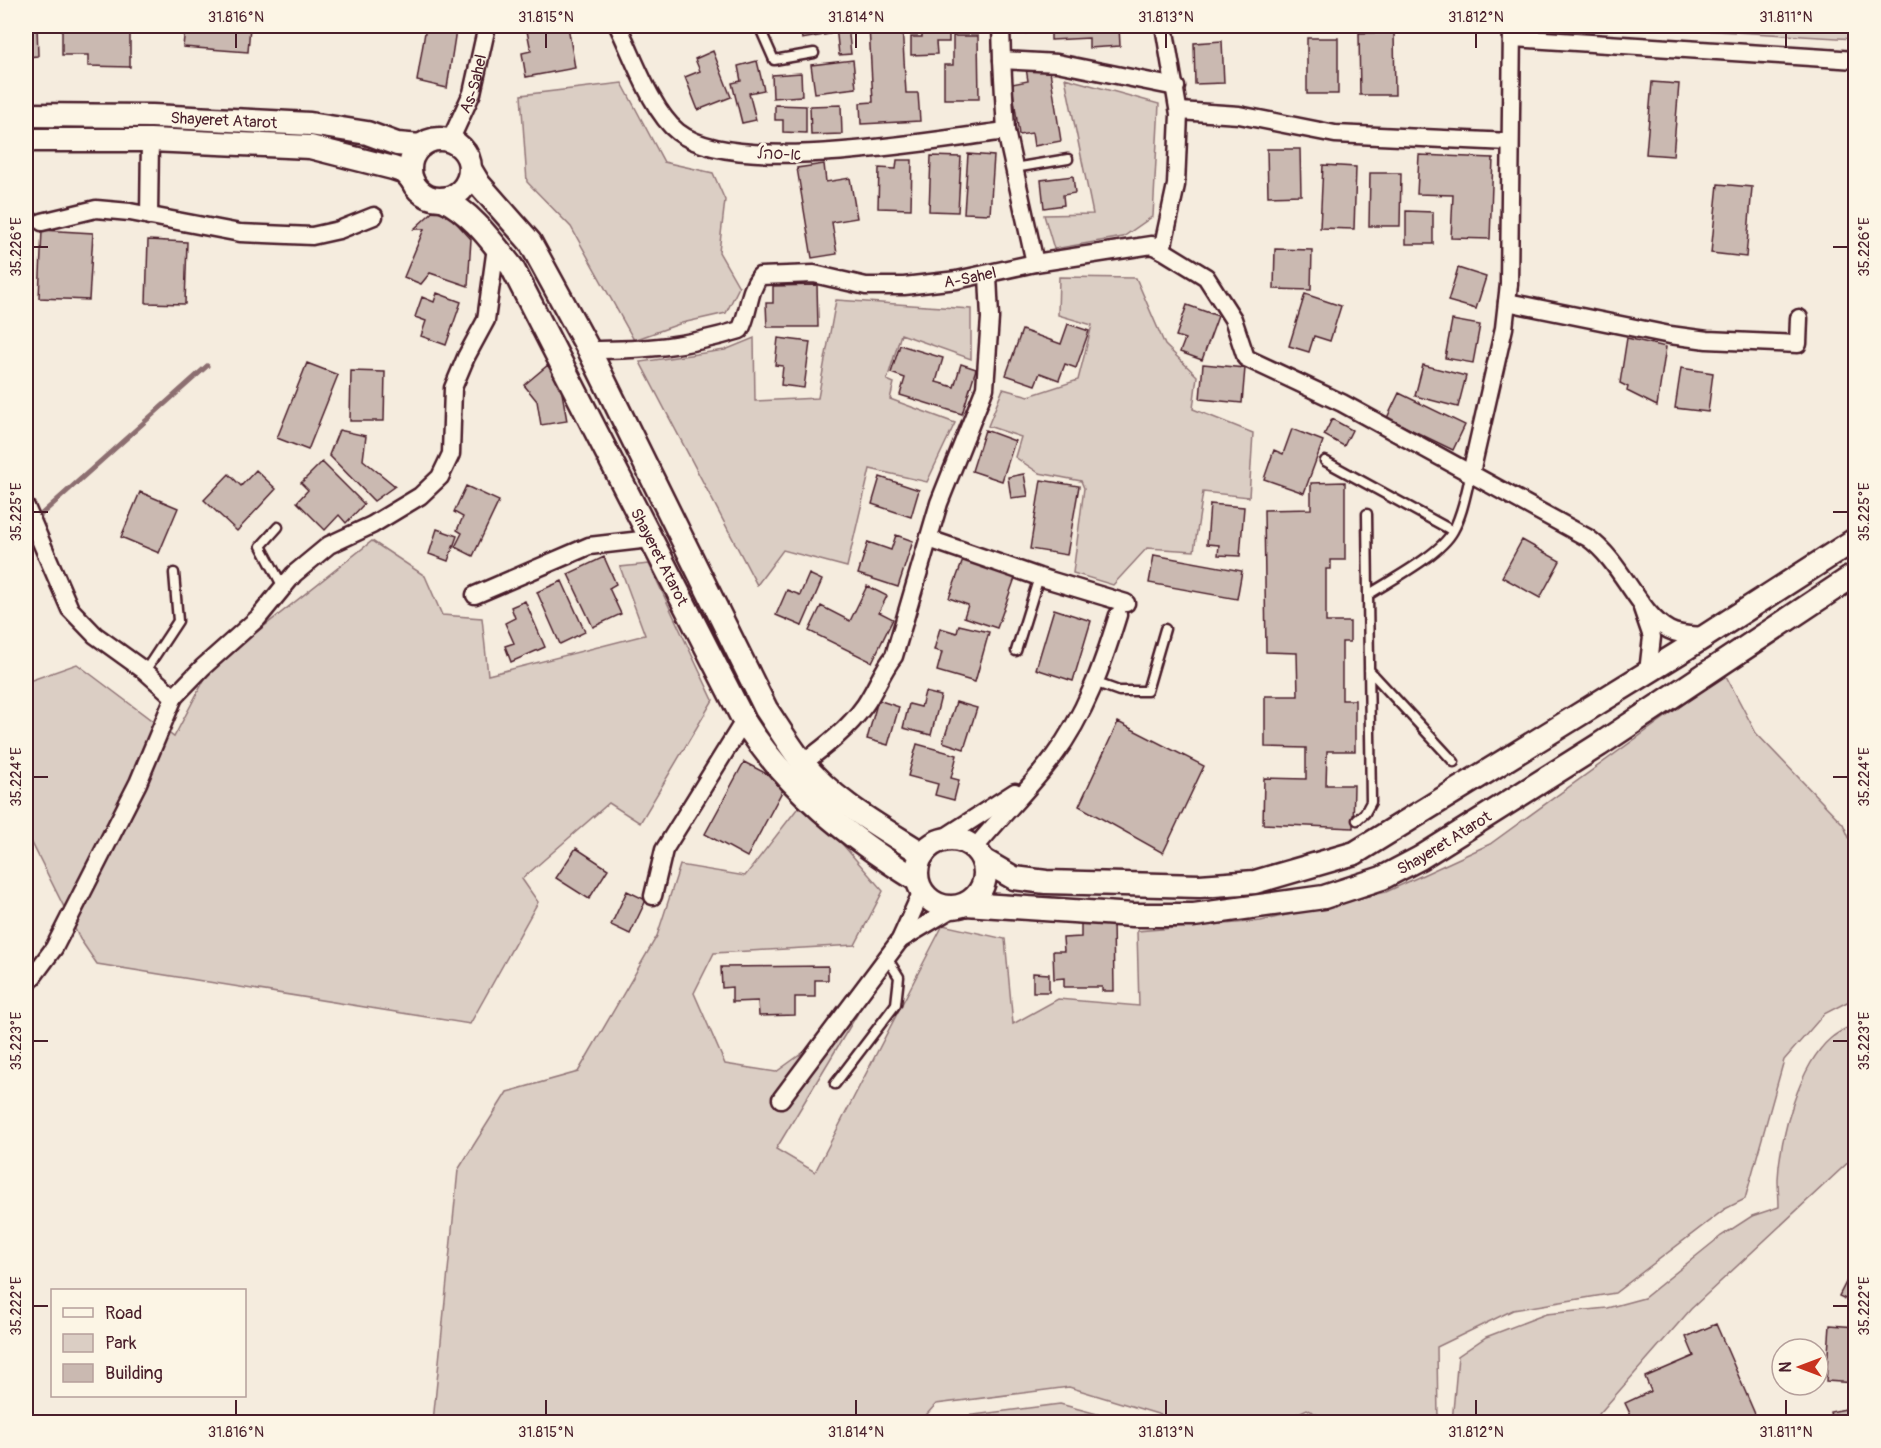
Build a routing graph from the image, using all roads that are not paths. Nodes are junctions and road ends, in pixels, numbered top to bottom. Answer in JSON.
{"nodes":[{"id":1,"x":486,"y":26,"type":"edge"},
{"id":2,"x":618,"y":26,"type":"edge"},
{"id":3,"x":759,"y":26,"type":"edge"},
{"id":4,"x":1001,"y":26,"type":"edge"},
{"id":5,"x":1164,"y":26,"type":"edge"},
{"id":6,"x":1512,"y":32,"type":"edge"},
{"id":7,"x":814,"y":53,"type":"dead end"},
{"id":8,"x":1002,"y":60,"type":"junction"},
{"id":9,"x":1856,"y":60,"type":"edge"},
{"id":10,"x":1176,"y":87,"type":"junction"},
{"id":11,"x":1179,"y":111,"type":"junction"},
{"id":12,"x":26,"y":115,"type":"edge"},
{"id":13,"x":1006,"y":131,"type":"junction"},
{"id":14,"x":26,"y":140,"type":"edge"},
{"id":15,"x":150,"y":140,"type":"junction"},
{"id":16,"x":450,"y":141,"type":"junction"},
{"id":17,"x":1510,"y":142,"type":"junction"},
{"id":18,"x":421,"y":146,"type":"junction"},
{"id":19,"x":1068,"y":159,"type":"dead end"},
{"id":20,"x":1014,"y":168,"type":"junction"},
{"id":21,"x":470,"y":169,"type":"junction"},
{"id":22,"x":412,"y":180,"type":"junction"},
{"id":23,"x":443,"y":199,"type":"junction"},
{"id":24,"x":149,"y":216,"type":"junction"},
{"id":25,"x":374,"y":216,"type":"dead end"},
{"id":26,"x":42,"y":222,"type":"dead end"},
{"id":27,"x":496,"y":247,"type":"junction"},
{"id":28,"x":1162,"y":250,"type":"junction"},
{"id":29,"x":1035,"y":263,"type":"junction"},
{"id":30,"x":987,"y":274,"type":"junction"},
{"id":31,"x":1507,"y":302,"type":"junction"},
{"id":32,"x":1799,"y":318,"type":"dead end"},
{"id":33,"x":589,"y":350,"type":"junction"},
{"id":34,"x":1325,"y":461,"type":"dead end"},
{"id":35,"x":1470,"y":472,"type":"junction"},
{"id":36,"x":26,"y":507,"type":"edge"},
{"id":37,"x":1367,"y":514,"type":"dead end"},
{"id":38,"x":278,"y":527,"type":"dead end"},
{"id":39,"x":1453,"y":531,"type":"junction"},
{"id":40,"x":650,"y":539,"type":"junction"},
{"id":41,"x":929,"y":539,"type":"junction"},
{"id":42,"x":1856,"y":539,"type":"edge"},
{"id":43,"x":174,"y":573,"type":"dead end"},
{"id":44,"x":1856,"y":574,"type":"edge"},
{"id":45,"x":1039,"y":577,"type":"junction"},
{"id":46,"x":283,"y":587,"type":"junction"},
{"id":47,"x":475,"y":595,"type":"dead end"},
{"id":48,"x":1368,"y":595,"type":"junction"},
{"id":49,"x":1637,"y":596,"type":"junction"},
{"id":50,"x":1165,"y":629,"type":"dead end"},
{"id":51,"x":1706,"y":636,"type":"junction"},
{"id":52,"x":1016,"y":651,"type":"dead end"},
{"id":53,"x":1368,"y":670,"type":"junction"},
{"id":54,"x":145,"y":671,"type":"junction"},
{"id":55,"x":1648,"y":672,"type":"junction"},
{"id":56,"x":1094,"y":682,"type":"junction"},
{"id":57,"x":174,"y":697,"type":"junction"},
{"id":58,"x":744,"y":721,"type":"junction"},
{"id":59,"x":1454,"y":762,"type":"dead end"},
{"id":60,"x":803,"y":763,"type":"junction"},
{"id":61,"x":1035,"y":778,"type":"junction"},
{"id":62,"x":1357,"y":820,"type":"dead end"},
{"id":63,"x":931,"y":847,"type":"junction"},
{"id":64,"x":980,"y":857,"type":"junction"},
{"id":65,"x":920,"y":885,"type":"junction"},
{"id":66,"x":653,"y":896,"type":"dead end"},
{"id":67,"x":961,"y":905,"type":"junction"},
{"id":68,"x":900,"y":940,"type":"junction"},
{"id":69,"x":887,"y":958,"type":"junction"},
{"id":70,"x":26,"y":986,"type":"edge"},
{"id":71,"x":835,"y":1084,"type":"dead end"},
{"id":72,"x":781,"y":1099,"type":"dead end"}],
"edges":[{"from":1,"to":16,"type":"street","name":"As-Sahel"},
{"from":2,"to":13,"type":"street","name":"א-סהל"},
{"from":3,"to":7,"type":"lane"},
{"from":4,"to":8,"type":"street"},
{"from":5,"to":10,"type":"street"},
{"from":6,"to":9,"type":"street"},
{"from":6,"to":17,"type":"street"},
{"from":8,"to":10,"type":"street"},
{"from":8,"to":13,"type":"street"},
{"from":10,"to":11,"type":"street"},
{"from":11,"to":17,"type":"street"},
{"from":11,"to":28,"type":"street"},
{"from":12,"to":18,"type":"main road","name":"Shayeret Atarot"},
{"from":13,"to":20,"type":"street"},
{"from":14,"to":15,"type":"main road","name":"Shayeret Atarot"},
{"from":15,"to":22,"type":"main road","name":"Shayeret Atarot"},
{"from":15,"to":24,"type":"street"},
{"from":16,"to":18,"type":"main road"},
{"from":16,"to":21,"type":"main road"},
{"from":17,"to":31,"type":"street"},
{"from":18,"to":22,"type":"main road"},
{"from":19,"to":20,"type":"lane"},
{"from":20,"to":29,"type":"street"},
{"from":21,"to":23,"type":"main road"},
{"from":21,"to":33,"type":"main road","name":"Shayeret Atarot"},
{"from":22,"to":23,"type":"main road"},
{"from":23,"to":27,"type":"main road","name":"Shayeret Atarot"},
{"from":24,"to":25,"type":"street"},
{"from":24,"to":26,"type":"street"},
{"from":27,"to":40,"type":"main road","name":"Shayeret Atarot"},
{"from":27,"to":46,"type":"street"},
{"from":28,"to":29,"type":"street","name":"A-Sahel"},
{"from":28,"to":35,"type":"street"},
{"from":29,"to":30,"type":"street","name":"A-Sahel"},
{"from":30,"to":33,"type":"street","name":"A-Sahel"},
{"from":30,"to":41,"type":"street"},
{"from":31,"to":32,"type":"street"},
{"from":31,"to":35,"type":"street"},
{"from":33,"to":60,"type":"main road","name":"Shayeret Atarot"},
{"from":34,"to":39,"type":"lane"},
{"from":35,"to":39,"type":"lane"},
{"from":35,"to":49,"type":"street"},
{"from":36,"to":54,"type":"street"},
{"from":37,"to":48,"type":"lane"},
{"from":38,"to":46,"type":"lane"},
{"from":39,"to":48,"type":"lane"},
{"from":40,"to":47,"type":"street"},
{"from":40,"to":58,"type":"main road","name":"Shayeret Atarot"},
{"from":41,"to":45,"type":"street"},
{"from":41,"to":60,"type":"street"},
{"from":42,"to":51,"type":"main road"},
{"from":43,"to":54,"type":"lane"},
{"from":44,"to":67,"type":"main road","name":"Shayeret Atarot"},
{"from":45,"to":52,"type":"lane"},
{"from":45,"to":56,"type":"street"},
{"from":46,"to":57,"type":"street"},
{"from":48,"to":53,"type":"lane"},
{"from":49,"to":51,"type":"street"},
{"from":49,"to":55,"type":"street"},
{"from":50,"to":56,"type":"lane"},
{"from":51,"to":55,"type":"main road"},
{"from":53,"to":59,"type":"lane"},
{"from":53,"to":62,"type":"lane"},
{"from":54,"to":57,"type":"street"},
{"from":55,"to":64,"type":"main road"},
{"from":56,"to":61,"type":"street"},
{"from":57,"to":70,"type":"street"},
{"from":58,"to":65,"type":"main road","name":"Shayeret Atarot"},
{"from":58,"to":66,"type":"street"},
{"from":60,"to":63,"type":"main road","name":"Shayeret Atarot"},
{"from":61,"to":63,"type":"street"},
{"from":61,"to":64,"type":"street"},
{"from":63,"to":64,"type":"main road"},
{"from":63,"to":65,"type":"main road"},
{"from":64,"to":67,"type":"main road"},
{"from":65,"to":67,"type":"main road"},
{"from":65,"to":68,"type":"street"},
{"from":67,"to":68,"type":"street"},
{"from":68,"to":69,"type":"street"},
{"from":69,"to":71,"type":"lane"},
{"from":69,"to":72,"type":"street"}]}
